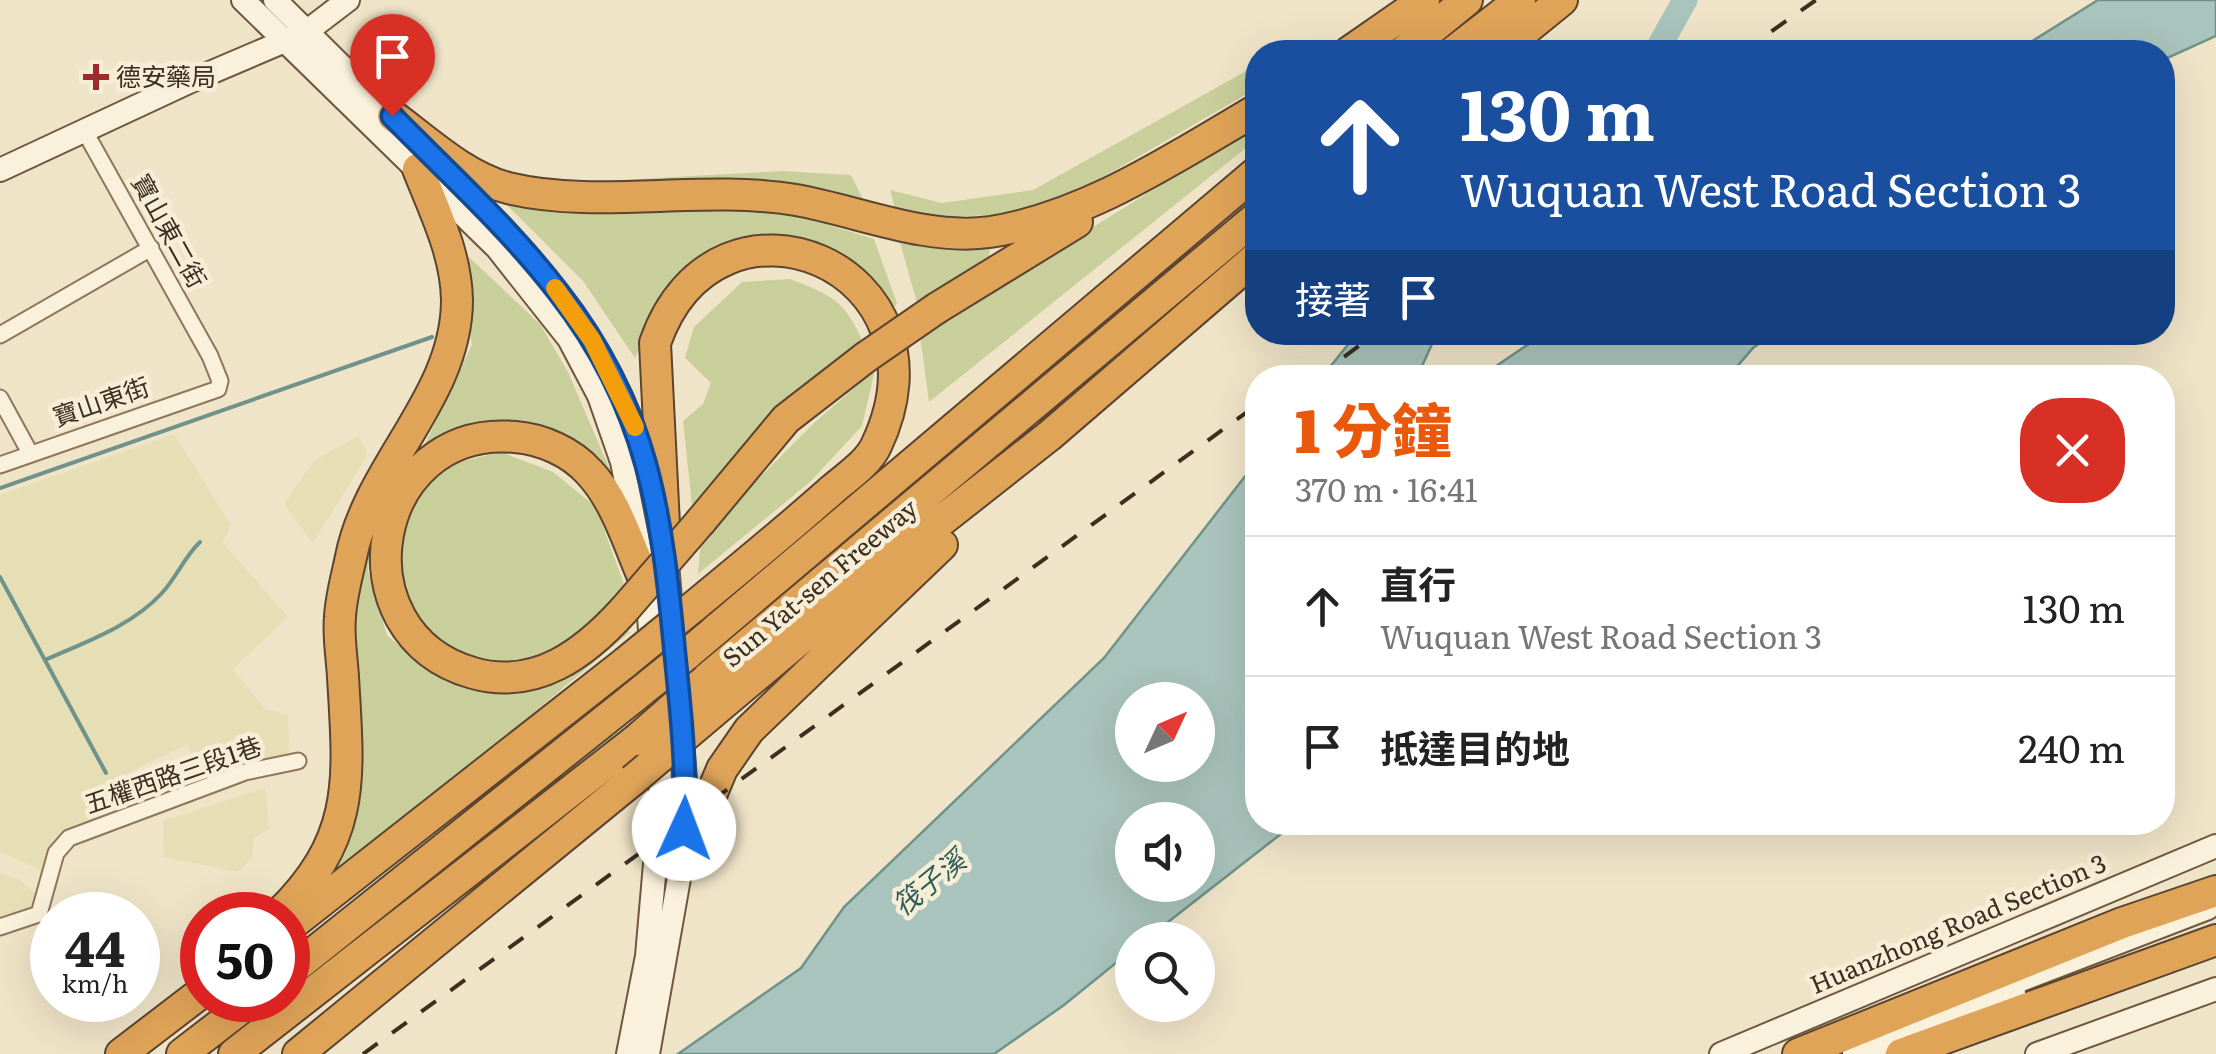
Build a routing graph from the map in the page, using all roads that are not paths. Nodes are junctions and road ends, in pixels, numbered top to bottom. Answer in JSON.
{"nodes":[{"id":1,"x":243,"y":0,"type":"edge"},
{"id":2,"x":275,"y":0,"type":"edge"},
{"id":3,"x":348,"y":0,"type":"edge"},
{"id":4,"x":1424,"y":0,"type":"edge"},
{"id":5,"x":1467,"y":0,"type":"edge"},
{"id":6,"x":1520,"y":0,"type":"edge"},
{"id":7,"x":1562,"y":0,"type":"edge"},
{"id":8,"x":295,"y":36,"type":"junction"},
{"id":9,"x":1366,"y":40,"type":"edge"},
{"id":10,"x":1418,"y":40,"type":"edge"},
{"id":11,"x":1468,"y":40,"type":"edge"},
{"id":12,"x":1513,"y":40,"type":"edge"},
{"id":13,"x":392,"y":116,"type":"junction"},
{"id":14,"x":1245,"y":116,"type":"edge"},
{"id":15,"x":84,"y":130,"type":"junction"},
{"id":16,"x":1166,"y":162,"type":"junction"},
{"id":17,"x":418,"y":169,"type":"junction"},
{"id":18,"x":0,"y":170,"type":"edge"},
{"id":19,"x":1245,"y":182,"type":"edge"},
{"id":20,"x":1245,"y":227,"type":"edge"},
{"id":21,"x":151,"y":248,"type":"junction"},
{"id":22,"x":1245,"y":267,"type":"edge"},
{"id":23,"x":0,"y":336,"type":"edge"},
{"id":24,"x":218,"y":389,"type":"joint"},
{"id":25,"x":0,"y":398,"type":"edge"},
{"id":26,"x":1049,"y":436,"type":"junction"},
{"id":27,"x":30,"y":453,"type":"junction"},
{"id":28,"x":0,"y":466,"type":"edge"},
{"id":29,"x":665,"y":545,"type":"junction"},
{"id":30,"x":646,"y":586,"type":"junction"},
{"id":31,"x":702,"y":702,"type":"junction"},
{"id":32,"x":298,"y":761,"type":"dead end"},
{"id":33,"x":2216,"y":846,"type":"edge"},
{"id":34,"x":681,"y":868,"type":"junction"},
{"id":35,"x":2216,"y":891,"type":"edge"},
{"id":36,"x":302,"y":892,"type":"edge"},
{"id":37,"x":2216,"y":906,"type":"edge"},
{"id":38,"x":310,"y":911,"type":"edge"},
{"id":39,"x":2216,"y":916,"type":"edge"},
{"id":40,"x":0,"y":927,"type":"edge"},
{"id":41,"x":2216,"y":940,"type":"edge"},
{"id":42,"x":310,"y":955,"type":"edge"},
{"id":43,"x":655,"y":960,"type":"junction"},
{"id":44,"x":2216,"y":989,"type":"edge"},
{"id":45,"x":180,"y":1008,"type":"edge"},
{"id":46,"x":223,"y":1022,"type":"edge"},
{"id":47,"x":121,"y":1054,"type":"edge"},
{"id":48,"x":182,"y":1054,"type":"edge"},
{"id":49,"x":234,"y":1054,"type":"edge"},
{"id":50,"x":298,"y":1054,"type":"edge"},
{"id":51,"x":628,"y":1054,"type":"edge"},
{"id":52,"x":648,"y":1054,"type":"edge"},
{"id":53,"x":1721,"y":1054,"type":"edge"},
{"id":54,"x":1798,"y":1054,"type":"edge"},
{"id":55,"x":1828,"y":1054,"type":"edge"},
{"id":56,"x":1854,"y":1054,"type":"edge"},
{"id":57,"x":1901,"y":1054,"type":"edge"},
{"id":58,"x":2038,"y":1054,"type":"edge"}],
"edges":[{"from":1,"to":8,"type":"main road"},
{"from":2,"to":8,"type":"main road"},
{"from":3,"to":8,"type":"main road"},
{"from":4,"to":9,"type":"highway"},
{"from":5,"to":10,"type":"highway"},
{"from":6,"to":11,"type":"highway"},
{"from":7,"to":12,"type":"highway"},
{"from":8,"to":13,"type":"main road"},
{"from":8,"to":15,"type":"main road"},
{"from":8,"to":17,"type":"main road"},
{"from":13,"to":16,"type":"highway"},
{"from":13,"to":29,"type":"main road"},
{"from":14,"to":16,"type":"highway"},
{"from":15,"to":18,"type":"main road"},
{"from":15,"to":21,"type":"street","name":"寶山東二街"},
{"from":16,"to":30,"type":"highway","bridge":true},
{"from":17,"to":30,"type":"main road"},
{"from":17,"to":36,"type":"highway"},
{"from":19,"to":42,"type":"highway","name":"Sun Yat-sen Freeway","bridge":true},
{"from":20,"to":31,"type":"highway","name":"Sun Yat-sen Freeway"},
{"from":21,"to":23,"type":"street"},
{"from":21,"to":24,"type":"street","name":"寶山東二街"},
{"from":22,"to":26,"type":"highway"},
{"from":24,"to":27,"type":"street","name":"寶山東街"},
{"from":25,"to":27,"type":"street"},
{"from":26,"to":31,"type":"highway"},
{"from":26,"to":34,"type":"highway"},
{"from":27,"to":28,"type":"street","name":"寶山東街"},
{"from":29,"to":34,"type":"main road"},
{"from":29,"to":38,"type":"highway","bridge":true},
{"from":30,"to":43,"type":"main road"},
{"from":31,"to":49,"type":"highway","name":"Sun Yat-sen Freeway","bridge":true},
{"from":31,"to":50,"type":"highway","bridge":true},
{"from":32,"to":40,"type":"street","name":"五權西路三段1巷"},
{"from":33,"to":53,"type":"main road","name":"Huanzhong Road Section 3"},
{"from":34,"to":43,"type":"main road"},
{"from":35,"to":54,"type":"highway"},
{"from":37,"to":55,"type":"main road"},
{"from":39,"to":56,"type":"main road"},
{"from":41,"to":57,"type":"highway"},
{"from":43,"to":51,"type":"main road"},
{"from":43,"to":52,"type":"main road"},
{"from":44,"to":58,"type":"main road"},
{"from":45,"to":47,"type":"highway"},
{"from":46,"to":48,"type":"highway"}]}
